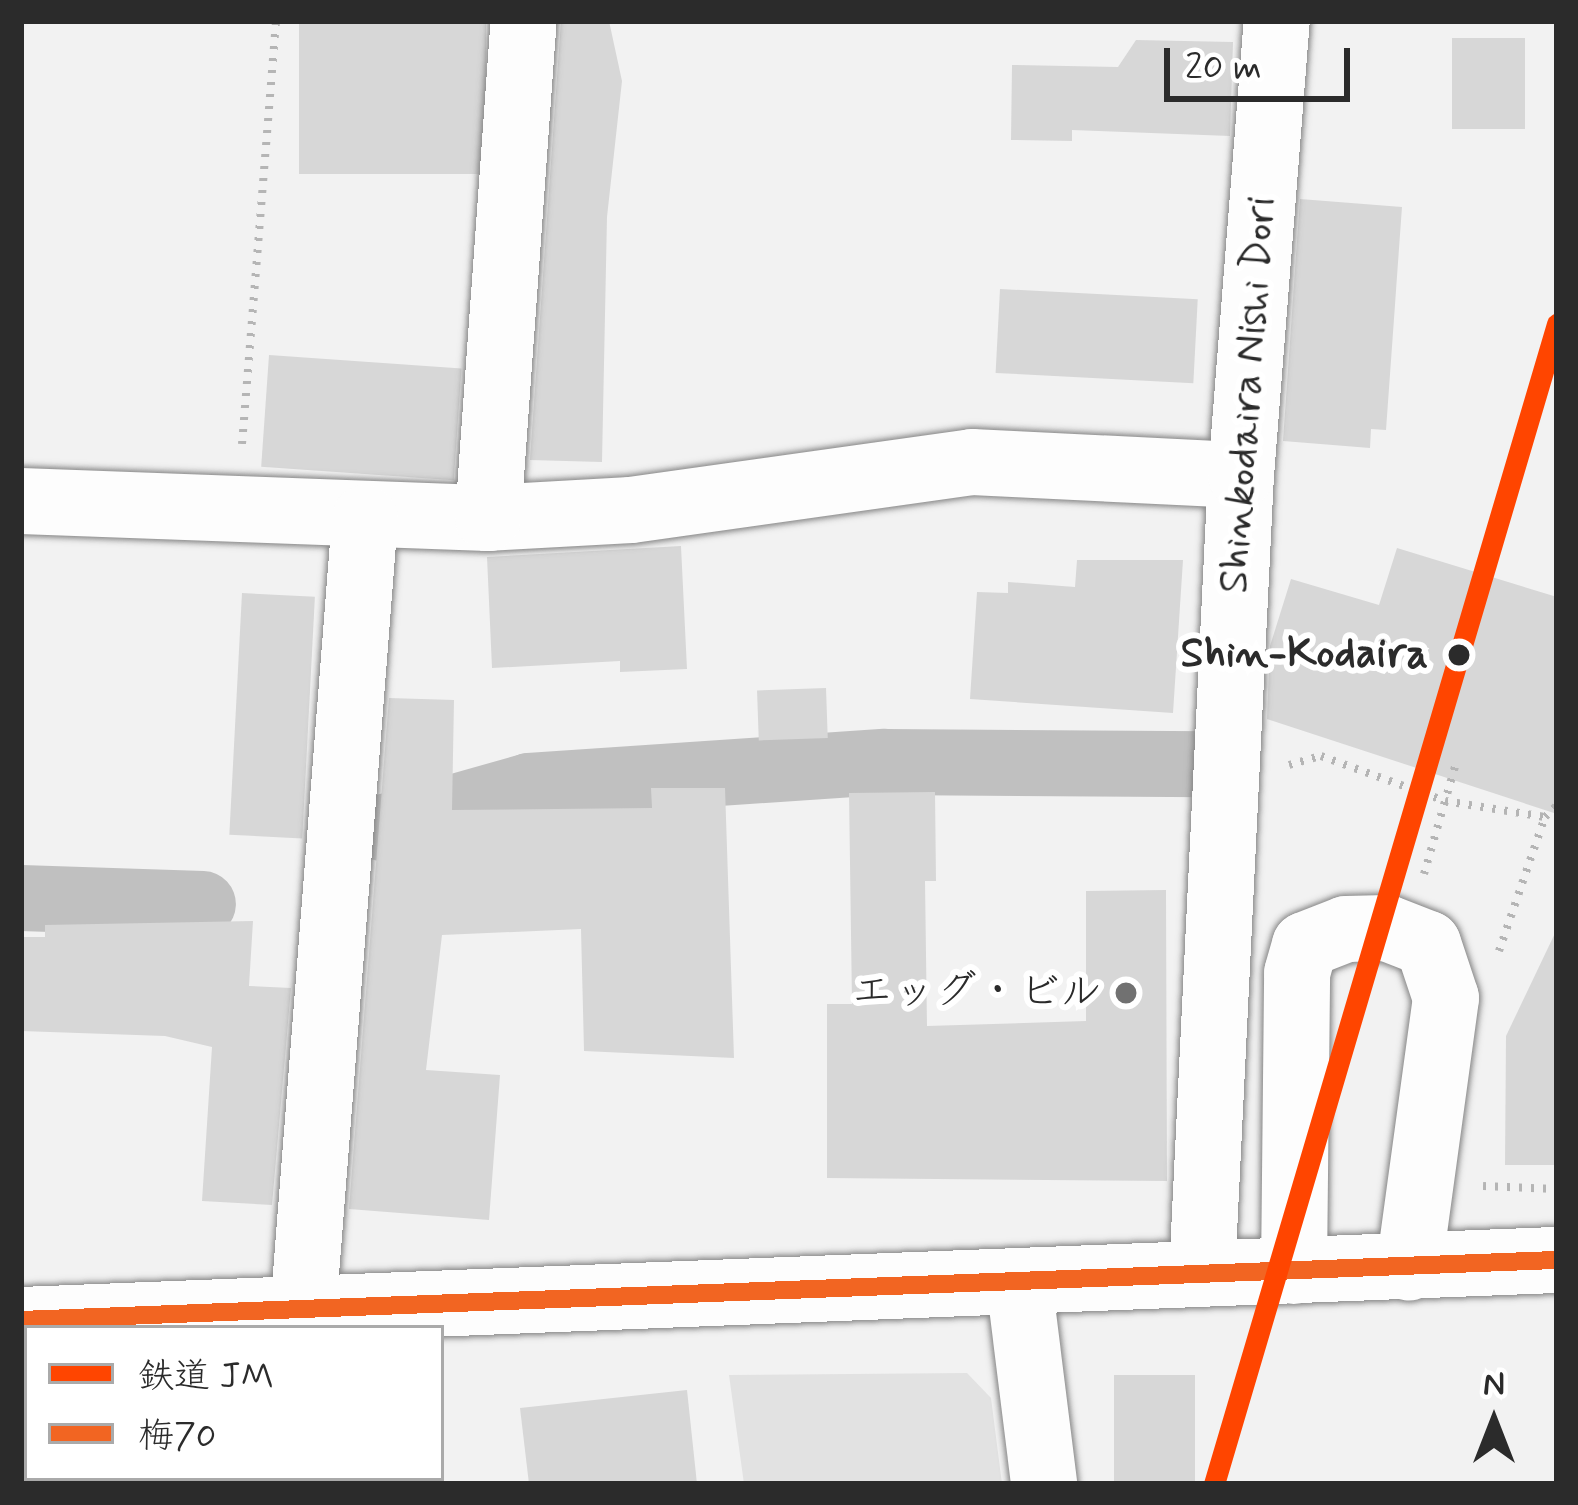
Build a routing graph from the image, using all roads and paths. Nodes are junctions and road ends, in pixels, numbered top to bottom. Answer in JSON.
{"nodes":[{"id":1,"x":276,"y":21,"type":"edge"},
{"id":2,"x":524,"y":21,"type":"edge"},
{"id":3,"x":1277,"y":21,"type":"edge"},
{"id":4,"x":1240,"y":475,"type":"junction"},
{"id":5,"x":21,"y":501,"type":"edge"},
{"id":6,"x":237,"y":513,"type":"junction"},
{"id":7,"x":365,"y":518,"type":"junction"},
{"id":8,"x":488,"y":518,"type":"junction"},
{"id":9,"x":1457,"y":760,"type":"dead end"},
{"id":10,"x":1270,"y":771,"type":"dead end"},
{"id":11,"x":1445,"y":801,"type":"junction"},
{"id":12,"x":1545,"y":817,"type":"dead end"},
{"id":13,"x":1421,"y":883,"type":"dead end"},
{"id":14,"x":1557,"y":1260,"type":"edge"},
{"id":15,"x":1409,"y":1268,"type":"junction"},
{"id":16,"x":1294,"y":1270,"type":"junction"},
{"id":17,"x":1202,"y":1274,"type":"junction"},
{"id":18,"x":1019,"y":1282,"type":"junction"},
{"id":19,"x":303,"y":1312,"type":"junction"},
{"id":20,"x":21,"y":1320,"type":"edge"},
{"id":21,"x":199,"y":1322,"type":"edge"},
{"id":22,"x":1044,"y":1484,"type":"edge"}],
"edges":[{"from":1,"to":6,"type":"path"},
{"from":2,"to":8,"type":"street"},
{"from":3,"to":4,"type":"street","name":"Shinkodaira Nishi Dori"},
{"from":4,"to":8,"type":"street"},
{"from":4,"to":17,"type":"street","name":"Shinkodaira Nishi Dori"},
{"from":5,"to":6,"type":"street"},
{"from":6,"to":7,"type":"street"},
{"from":7,"to":8,"type":"street"},
{"from":7,"to":19,"type":"street"},
{"from":9,"to":11,"type":"path"},
{"from":10,"to":11,"type":"path"},
{"from":11,"to":12,"type":"path"},
{"from":11,"to":13,"type":"path"},
{"from":14,"to":15,"type":"street"},
{"from":15,"to":16,"type":"street"},
{"from":15,"to":16,"type":"street"},
{"from":16,"to":17,"type":"street"},
{"from":17,"to":18,"type":"street"},
{"from":18,"to":19,"type":"street"},
{"from":18,"to":22,"type":"street"},
{"from":19,"to":21,"type":"street"},
{"from":20,"to":21,"type":"street"}]}
